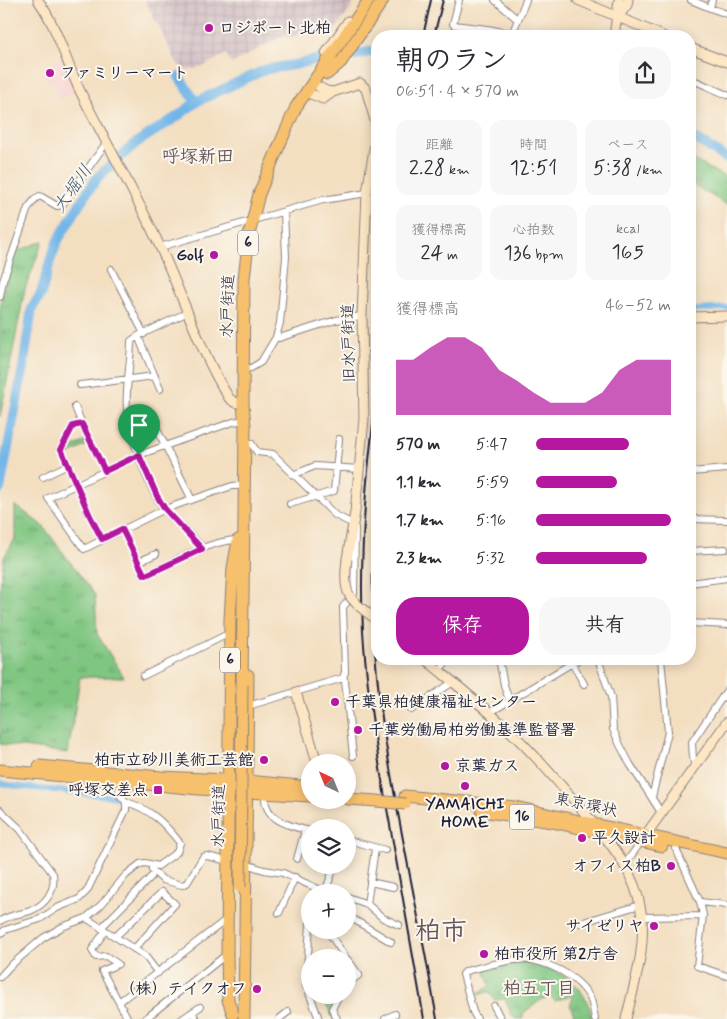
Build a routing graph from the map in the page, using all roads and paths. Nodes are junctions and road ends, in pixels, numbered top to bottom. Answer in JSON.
{"nodes":[{"id":1,"x":38,"y":0,"type":"edge"},
{"id":2,"x":363,"y":0,"type":"edge"},
{"id":3,"x":368,"y":0,"type":"edge"},
{"id":4,"x":377,"y":0,"type":"edge"},
{"id":5,"x":383,"y":0,"type":"edge"},
{"id":6,"x":459,"y":0,"type":"edge"},
{"id":7,"x":495,"y":0,"type":"edge"},
{"id":8,"x":526,"y":0,"type":"edge"},
{"id":9,"x":578,"y":0,"type":"edge"},
{"id":10,"x":619,"y":0,"type":"edge"},
{"id":11,"x":628,"y":0,"type":"edge"},
{"id":12,"x":691,"y":0,"type":"edge"},
{"id":13,"x":712,"y":0,"type":"edge"},
{"id":14,"x":710,"y":8,"type":"junction"},
{"id":15,"x":727,"y":14,"type":"edge"},
{"id":16,"x":618,"y":17,"type":"junction"},
{"id":17,"x":517,"y":19,"type":"junction"},
{"id":18,"x":483,"y":30,"type":"edge"},
{"id":19,"x":513,"y":30,"type":"edge"},
{"id":20,"x":615,"y":30,"type":"edge"},
{"id":21,"x":649,"y":30,"type":"edge"},
{"id":22,"x":346,"y":39,"type":"junction"},
{"id":23,"x":696,"y":50,"type":"edge"},
{"id":24,"x":727,"y":62,"type":"edge"},
{"id":25,"x":696,"y":80,"type":"edge"},
{"id":26,"x":316,"y":85,"type":"junction"},
{"id":27,"x":727,"y":95,"type":"edge"},
{"id":28,"x":371,"y":105,"type":"edge"},
{"id":29,"x":108,"y":145,"type":"junction"},
{"id":30,"x":371,"y":172,"type":"edge"},
{"id":31,"x":367,"y":193,"type":"junction"},
{"id":32,"x":284,"y":212,"type":"junction"},
{"id":33,"x":252,"y":221,"type":"junction"},
{"id":34,"x":160,"y":247,"type":"junction"},
{"id":35,"x":111,"y":269,"type":"dead end"},
{"id":36,"x":0,"y":297,"type":"edge"},
{"id":37,"x":188,"y":312,"type":"junction"},
{"id":38,"x":362,"y":316,"type":"junction"},
{"id":39,"x":727,"y":316,"type":"edge"},
{"id":40,"x":696,"y":317,"type":"edge"},
{"id":41,"x":141,"y":335,"type":"junction"},
{"id":42,"x":276,"y":337,"type":"junction"},
{"id":43,"x":243,"y":369,"type":"junction"},
{"id":44,"x":155,"y":376,"type":"junction"},
{"id":45,"x":128,"y":378,"type":"junction"},
{"id":46,"x":80,"y":385,"type":"dead end"},
{"id":47,"x":160,"y":389,"type":"dead end"},
{"id":48,"x":242,"y":404,"type":"junction"},
{"id":49,"x":76,"y":407,"type":"dead end"},
{"id":50,"x":239,"y":421,"type":"junction"},
{"id":51,"x":82,"y":424,"type":"junction"},
{"id":52,"x":157,"y":429,"type":"dead end"},
{"id":53,"x":339,"y":439,"type":"dead end"},
{"id":54,"x":245,"y":441,"type":"junction"},
{"id":55,"x":166,"y":446,"type":"junction"},
{"id":56,"x":139,"y":455,"type":"junction"},
{"id":57,"x":68,"y":465,"type":"junction"},
{"id":58,"x":336,"y":467,"type":"junction"},
{"id":59,"x":360,"y":469,"type":"junction"},
{"id":60,"x":727,"y":469,"type":"edge"},
{"id":61,"x":105,"y":471,"type":"junction"},
{"id":62,"x":696,"y":472,"type":"edge"},
{"id":63,"x":293,"y":475,"type":"junction"},
{"id":64,"x":43,"y":476,"type":"dead end"},
{"id":65,"x":77,"y":485,"type":"junction"},
{"id":66,"x":239,"y":486,"type":"junction"},
{"id":67,"x":317,"y":496,"type":"junction"},
{"id":68,"x":192,"y":500,"type":"junction"},
{"id":69,"x":290,"y":504,"type":"dead end"},
{"id":70,"x":165,"y":509,"type":"junction"},
{"id":71,"x":355,"y":512,"type":"junction"},
{"id":72,"x":696,"y":519,"type":"edge"},
{"id":73,"x":727,"y":520,"type":"edge"},
{"id":74,"x":244,"y":521,"type":"junction"},
{"id":75,"x":353,"y":524,"type":"junction"},
{"id":76,"x":122,"y":529,"type":"junction"},
{"id":77,"x":102,"y":539,"type":"junction"},
{"id":78,"x":238,"y":540,"type":"junction"},
{"id":79,"x":202,"y":549,"type":"junction"},
{"id":80,"x":725,"y":549,"type":"dead end"},
{"id":81,"x":696,"y":551,"type":"edge"},
{"id":82,"x":156,"y":554,"type":"dead end"},
{"id":83,"x":138,"y":562,"type":"junction"},
{"id":84,"x":727,"y":578,"type":"edge"},
{"id":85,"x":696,"y":582,"type":"edge"},
{"id":86,"x":371,"y":616,"type":"edge"},
{"id":87,"x":696,"y":623,"type":"edge"},
{"id":88,"x":727,"y":625,"type":"edge"},
{"id":89,"x":230,"y":633,"type":"junction"},
{"id":90,"x":433,"y":665,"type":"edge"},
{"id":91,"x":443,"y":665,"type":"edge"},
{"id":92,"x":500,"y":665,"type":"edge"},
{"id":93,"x":565,"y":665,"type":"edge"},
{"id":94,"x":573,"y":665,"type":"edge"},
{"id":95,"x":600,"y":665,"type":"edge"},
{"id":96,"x":662,"y":665,"type":"edge"},
{"id":97,"x":439,"y":670,"type":"junction"},
{"id":98,"x":143,"y":676,"type":"dead end"},
{"id":99,"x":343,"y":678,"type":"junction"},
{"id":100,"x":453,"y":682,"type":"junction"},
{"id":101,"x":584,"y":684,"type":"dead end"},
{"id":102,"x":239,"y":686,"type":"junction"},
{"id":103,"x":727,"y":690,"type":"edge"},
{"id":104,"x":296,"y":692,"type":"junction"},
{"id":105,"x":509,"y":700,"type":"junction"},
{"id":106,"x":248,"y":706,"type":"junction"},
{"id":107,"x":412,"y":710,"type":"dead end"},
{"id":108,"x":489,"y":713,"type":"junction"},
{"id":109,"x":727,"y":722,"type":"edge"},
{"id":110,"x":315,"y":754,"type":"edge"},
{"id":111,"x":353,"y":754,"type":"edge"},
{"id":112,"x":0,"y":762,"type":"edge"},
{"id":113,"x":697,"y":764,"type":"junction"},
{"id":114,"x":0,"y":770,"type":"edge"},
{"id":115,"x":229,"y":786,"type":"junction"},
{"id":116,"x":247,"y":787,"type":"junction"},
{"id":117,"x":301,"y":787,"type":"edge"},
{"id":118,"x":119,"y":790,"type":"dead end"},
{"id":119,"x":356,"y":793,"type":"edge"},
{"id":120,"x":265,"y":794,"type":"junction"},
{"id":121,"x":301,"y":796,"type":"edge"},
{"id":122,"x":652,"y":797,"type":"junction"},
{"id":123,"x":356,"y":798,"type":"edge"},
{"id":124,"x":376,"y":798,"type":"junction"},
{"id":125,"x":405,"y":800,"type":"junction"},
{"id":126,"x":126,"y":802,"type":"junction"},
{"id":127,"x":0,"y":810,"type":"edge"},
{"id":128,"x":662,"y":814,"type":"junction"},
{"id":129,"x":593,"y":823,"type":"junction"},
{"id":130,"x":301,"y":829,"type":"edge"},
{"id":131,"x":601,"y":832,"type":"junction"},
{"id":132,"x":644,"y":838,"type":"junction"},
{"id":133,"x":356,"y":843,"type":"edge"},
{"id":134,"x":376,"y":849,"type":"junction"},
{"id":135,"x":676,"y":849,"type":"junction"},
{"id":136,"x":385,"y":850,"type":"dead end"},
{"id":137,"x":301,"y":851,"type":"edge"},
{"id":138,"x":727,"y":853,"type":"edge"},
{"id":139,"x":298,"y":859,"type":"dead end"},
{"id":140,"x":727,"y":860,"type":"edge"},
{"id":141,"x":228,"y":861,"type":"junction"},
{"id":142,"x":246,"y":864,"type":"junction"},
{"id":143,"x":625,"y":864,"type":"junction"},
{"id":144,"x":152,"y":865,"type":"junction"},
{"id":145,"x":151,"y":877,"type":"dead end"},
{"id":146,"x":294,"y":877,"type":"junction"},
{"id":147,"x":370,"y":882,"type":"junction"},
{"id":148,"x":306,"y":884,"type":"edge"},
{"id":149,"x":393,"y":887,"type":"dead end"},
{"id":150,"x":356,"y":901,"type":"edge"},
{"id":151,"x":700,"y":902,"type":"junction"},
{"id":152,"x":367,"y":904,"type":"junction"},
{"id":153,"x":640,"y":905,"type":"junction"},
{"id":154,"x":727,"y":905,"type":"edge"},
{"id":155,"x":279,"y":913,"type":"dead end"},
{"id":156,"x":703,"y":916,"type":"junction"},
{"id":157,"x":642,"y":917,"type":"junction"},
{"id":158,"x":86,"y":918,"type":"junction"},
{"id":159,"x":227,"y":919,"type":"junction"},
{"id":160,"x":0,"y":921,"type":"edge"},
{"id":161,"x":356,"y":921,"type":"edge"},
{"id":162,"x":580,"y":923,"type":"dead end"},
{"id":163,"x":399,"y":925,"type":"dead end"},
{"id":164,"x":103,"y":930,"type":"junction"},
{"id":165,"x":0,"y":934,"type":"edge"},
{"id":166,"x":115,"y":938,"type":"junction"},
{"id":167,"x":309,"y":939,"type":"edge"},
{"id":168,"x":391,"y":942,"type":"dead end"},
{"id":169,"x":134,"y":949,"type":"junction"},
{"id":170,"x":227,"y":954,"type":"junction"},
{"id":171,"x":158,"y":973,"type":"junction"},
{"id":172,"x":727,"y":976,"type":"edge"},
{"id":173,"x":0,"y":977,"type":"edge"},
{"id":174,"x":120,"y":1002,"type":"junction"},
{"id":175,"x":334,"y":1004,"type":"edge"},
{"id":176,"x":494,"y":1006,"type":"dead end"},
{"id":177,"x":200,"y":1007,"type":"dead end"},
{"id":178,"x":192,"y":1012,"type":"junction"},
{"id":179,"x":288,"y":1012,"type":"dead end"},
{"id":180,"x":395,"y":1014,"type":"dead end"},
{"id":181,"x":235,"y":1018,"type":"edge"},
{"id":182,"x":128,"y":1019,"type":"edge"},
{"id":183,"x":145,"y":1019,"type":"edge"},
{"id":184,"x":182,"y":1019,"type":"edge"},
{"id":185,"x":196,"y":1019,"type":"edge"},
{"id":186,"x":279,"y":1019,"type":"edge"},
{"id":187,"x":319,"y":1019,"type":"edge"},
{"id":188,"x":337,"y":1019,"type":"edge"},
{"id":189,"x":386,"y":1019,"type":"edge"},
{"id":190,"x":477,"y":1019,"type":"edge"},
{"id":191,"x":501,"y":1019,"type":"edge"},
{"id":192,"x":595,"y":1019,"type":"edge"},
{"id":193,"x":626,"y":1019,"type":"edge"}],
"edges":[{"from":1,"to":29,"type":"street"},
{"from":2,"to":22,"type":"street"},
{"from":3,"to":22,"type":"highway","name":"水戸街道","number":"6"},
{"from":4,"to":22,"type":"highway","name":"水戸街道","number":"6"},
{"from":5,"to":22,"type":"highway"},
{"from":6,"to":18,"type":"street"},
{"from":7,"to":17,"type":"street"},
{"from":8,"to":17,"type":"street"},
{"from":9,"to":16,"type":"street"},
{"from":10,"to":16,"type":"street"},
{"from":11,"to":16,"type":"street"},
{"from":12,"to":14,"type":"street"},
{"from":13,"to":14,"type":"street"},
{"from":14,"to":15,"type":"street"},
{"from":16,"to":20,"type":"street"},
{"from":16,"to":21,"type":"street"},
{"from":17,"to":19,"type":"street"},
{"from":22,"to":26,"type":"highway","name":"水戸街道","number":"6"},
{"from":22,"to":26,"type":"street"},
{"from":23,"to":24,"type":"street"},
{"from":25,"to":27,"type":"street"},
{"from":26,"to":28,"type":"street","name":"旧水戸街道"},
{"from":26,"to":33,"type":"highway","name":"水戸街道","number":"6"},
{"from":29,"to":34,"type":"street"},
{"from":29,"to":36,"type":"street"},
{"from":30,"to":31,"type":"street","name":"旧水戸街道"},
{"from":31,"to":32,"type":"street"},
{"from":31,"to":38,"type":"street","name":"旧水戸街道"},
{"from":32,"to":33,"type":"street"},
{"from":32,"to":42,"type":"street"},
{"from":33,"to":34,"type":"street"},
{"from":33,"to":43,"type":"highway","name":"水戸街道","number":"6"},
{"from":34,"to":37,"type":"street"},
{"from":35,"to":41,"type":"street"},
{"from":37,"to":41,"type":"street"},
{"from":37,"to":48,"type":"street"},
{"from":38,"to":42,"type":"street"},
{"from":38,"to":59,"type":"street","name":"旧水戸街道"},
{"from":39,"to":40,"type":"street"},
{"from":41,"to":44,"type":"street"},
{"from":41,"to":45,"type":"street"},
{"from":42,"to":43,"type":"street"},
{"from":43,"to":48,"type":"highway","name":"水戸街道","number":"6"},
{"from":44,"to":45,"type":"street"},
{"from":44,"to":47,"type":"street"},
{"from":45,"to":46,"type":"street"},
{"from":45,"to":56,"type":"street"},
{"from":48,"to":50,"type":"highway","name":"水戸街道","number":"6"},
{"from":48,"to":54,"type":"highway","name":"水戸街道","number":"6"},
{"from":49,"to":51,"type":"street"},
{"from":50,"to":55,"type":"street"},
{"from":50,"to":66,"type":"highway","name":"水戸街道","number":"6"},
{"from":51,"to":57,"type":"street"},
{"from":51,"to":61,"type":"street"},
{"from":52,"to":55,"type":"street"},
{"from":53,"to":58,"type":"street"},
{"from":54,"to":63,"type":"street"},
{"from":54,"to":74,"type":"highway","name":"水戸街道","number":"6"},
{"from":55,"to":56,"type":"street"},
{"from":55,"to":68,"type":"street"},
{"from":56,"to":61,"type":"street"},
{"from":56,"to":70,"type":"street"},
{"from":57,"to":64,"type":"street"},
{"from":57,"to":65,"type":"street"},
{"from":58,"to":59,"type":"street"},
{"from":58,"to":63,"type":"street"},
{"from":58,"to":67,"type":"street"},
{"from":59,"to":71,"type":"street","name":"旧水戸街道"},
{"from":60,"to":62,"type":"street"},
{"from":61,"to":65,"type":"street"},
{"from":63,"to":67,"type":"street"},
{"from":65,"to":77,"type":"street"},
{"from":65,"to":77,"type":"street"},
{"from":66,"to":68,"type":"street"},
{"from":66,"to":78,"type":"highway","name":"水戸街道","number":"6"},
{"from":67,"to":69,"type":"street"},
{"from":67,"to":75,"type":"street"},
{"from":68,"to":70,"type":"street"},
{"from":70,"to":76,"type":"street"},
{"from":70,"to":79,"type":"street"},
{"from":71,"to":75,"type":"street","name":"旧水戸街道"},
{"from":71,"to":99,"type":"street"},
{"from":72,"to":73,"type":"street"},
{"from":74,"to":102,"type":"highway","name":"水戸街道","number":"6"},
{"from":74,"to":106,"type":"highway","number":"6"},
{"from":75,"to":86,"type":"street","name":"旧水戸街道","bridge":true},
{"from":76,"to":77,"type":"street"},
{"from":76,"to":83,"type":"street"},
{"from":78,"to":79,"type":"street"},
{"from":78,"to":89,"type":"highway","number":"6"},
{"from":78,"to":102,"type":"highway","name":"水戸街道","number":"6"},
{"from":79,"to":83,"type":"street"},
{"from":80,"to":81,"type":"street"},
{"from":82,"to":83,"type":"street"},
{"from":84,"to":85,"type":"street"},
{"from":87,"to":88,"type":"street"},
{"from":89,"to":98,"type":"street"},
{"from":89,"to":115,"type":"highway","number":"6"},
{"from":90,"to":97,"type":"street"},
{"from":91,"to":97,"type":"street"},
{"from":92,"to":105,"type":"street"},
{"from":93,"to":105,"type":"street"},
{"from":94,"to":101,"type":"street"},
{"from":95,"to":122,"type":"street"},
{"from":96,"to":122,"type":"street"},
{"from":97,"to":100,"type":"street"},
{"from":99,"to":104,"type":"street"},
{"from":99,"to":111,"type":"street"},
{"from":100,"to":107,"type":"street"},
{"from":100,"to":108,"type":"street"},
{"from":102,"to":181,"type":"highway","name":"水戸街道","number":"6"},
{"from":103,"to":113,"type":"street"},
{"from":104,"to":106,"type":"street"},
{"from":104,"to":110,"type":"street"},
{"from":105,"to":108,"type":"street"},
{"from":106,"to":116,"type":"highway","number":"6"},
{"from":108,"to":129,"type":"street"},
{"from":109,"to":113,"type":"street"},
{"from":112,"to":115,"type":"highway"},
{"from":113,"to":128,"type":"street"},
{"from":114,"to":115,"type":"highway"},
{"from":115,"to":116,"type":"highway"},
{"from":115,"to":141,"type":"highway"},
{"from":116,"to":117,"type":"highway"},
{"from":116,"to":120,"type":"highway"},
{"from":116,"to":142,"type":"highway"},
{"from":118,"to":126,"type":"street"},
{"from":119,"to":124,"type":"highway","name":"東京環状","number":"16"},
{"from":120,"to":121,"type":"highway"},
{"from":120,"to":130,"type":"street"},
{"from":122,"to":128,"type":"street"},
{"from":123,"to":124,"type":"highway","name":"東京環状","number":"16"},
{"from":124,"to":125,"type":"highway","name":"東京環状","number":"16","bridge":true},
{"from":125,"to":129,"type":"highway","name":"東京環状","number":"16"},
{"from":125,"to":131,"type":"highway","name":"東京環状","number":"16"},
{"from":126,"to":144,"type":"street"},
{"from":126,"to":165,"type":"street"},
{"from":127,"to":160,"type":"street"},
{"from":128,"to":132,"type":"street"},
{"from":129,"to":131,"type":"street"},
{"from":129,"to":132,"type":"highway","name":"東京環状","number":"16"},
{"from":131,"to":132,"type":"highway","name":"東京環状","number":"16"},
{"from":131,"to":143,"type":"street"},
{"from":132,"to":135,"type":"highway","name":"東京環状","number":"16"},
{"from":132,"to":138,"type":"highway","name":"東京環状","number":"16"},
{"from":132,"to":143,"type":"street"},
{"from":133,"to":134,"type":"street"},
{"from":134,"to":136,"type":"street"},
{"from":134,"to":147,"type":"street"},
{"from":135,"to":140,"type":"highway","name":"東京環状","number":"16"},
{"from":135,"to":151,"type":"street"},
{"from":137,"to":139,"type":"street"},
{"from":141,"to":144,"type":"street"},
{"from":141,"to":159,"type":"highway"},
{"from":142,"to":146,"type":"street"},
{"from":142,"to":181,"type":"highway"},
{"from":143,"to":153,"type":"street"},
{"from":144,"to":158,"type":"street"},
{"from":145,"to":164,"type":"street"},
{"from":146,"to":148,"type":"street"},
{"from":146,"to":155,"type":"street"},
{"from":147,"to":149,"type":"street"},
{"from":147,"to":152,"type":"street"},
{"from":150,"to":152,"type":"street"},
{"from":151,"to":154,"type":"street"},
{"from":151,"to":156,"type":"street"},
{"from":152,"to":163,"type":"street"},
{"from":153,"to":157,"type":"street"},
{"from":153,"to":162,"type":"street"},
{"from":156,"to":157,"type":"street"},
{"from":156,"to":172,"type":"street"},
{"from":157,"to":193,"type":"street"},
{"from":158,"to":164,"type":"street"},
{"from":158,"to":173,"type":"street"},
{"from":159,"to":170,"type":"highway"},
{"from":159,"to":171,"type":"street"},
{"from":161,"to":168,"type":"street"},
{"from":164,"to":166,"type":"street"},
{"from":164,"to":174,"type":"street"},
{"from":166,"to":169,"type":"street"},
{"from":166,"to":169,"type":"street"},
{"from":167,"to":187,"type":"street"},
{"from":169,"to":171,"type":"street"},
{"from":170,"to":181,"type":"highway"},
{"from":170,"to":183,"type":"street"},
{"from":171,"to":174,"type":"street"},
{"from":174,"to":182,"type":"street"},
{"from":175,"to":188,"type":"street"},
{"from":176,"to":191,"type":"street"},
{"from":177,"to":178,"type":"street"},
{"from":178,"to":184,"type":"street"},
{"from":178,"to":185,"type":"street"},
{"from":179,"to":186,"type":"street"},
{"from":180,"to":189,"type":"street"},
{"from":190,"to":192,"type":"street"}]}
